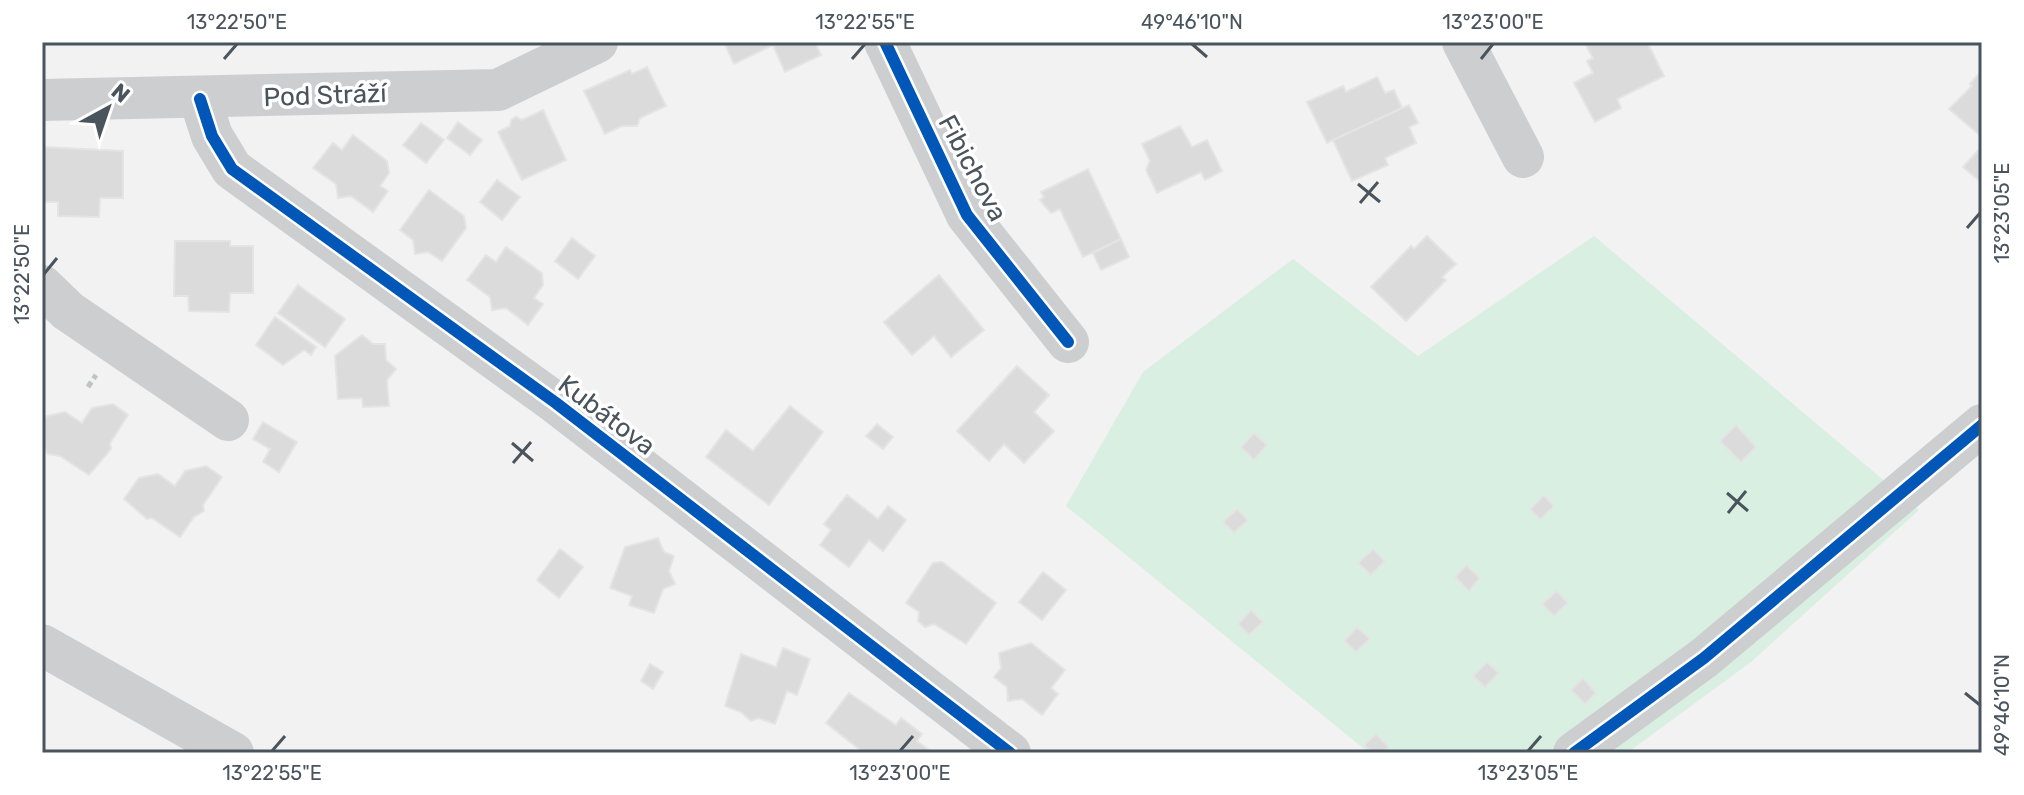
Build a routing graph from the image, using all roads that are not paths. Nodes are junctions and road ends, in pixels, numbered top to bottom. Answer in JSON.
{"nodes":[{"id":1,"x":597,"y":42,"type":"edge"},
{"id":2,"x":885,"y":42,"type":"edge"},
{"id":3,"x":1463,"y":42,"type":"edge"},
{"id":4,"x":200,"y":99,"type":"junction"},
{"id":5,"x":42,"y":100,"type":"edge"},
{"id":6,"x":1523,"y":157,"type":"dead end"},
{"id":7,"x":42,"y":286,"type":"edge"},
{"id":8,"x":1068,"y":342,"type":"dead end"},
{"id":9,"x":228,"y":420,"type":"dead end"},
{"id":10,"x":1982,"y":425,"type":"edge"},
{"id":11,"x":42,"y":645,"type":"edge"},
{"id":12,"x":233,"y":753,"type":"edge"},
{"id":13,"x":1010,"y":753,"type":"edge"},
{"id":14,"x":1574,"y":753,"type":"edge"}],
"edges":[{"from":1,"to":4,"type":"street","name":"Pod Stráží"},
{"from":2,"to":8,"type":"street","name":"Fibichova"},
{"from":3,"to":6,"type":"street"},
{"from":4,"to":5,"type":"street","name":"Pod Stráží"},
{"from":4,"to":13,"type":"street","name":"Kubátova"},
{"from":7,"to":9,"type":"street"},
{"from":10,"to":14,"type":"street"},
{"from":11,"to":12,"type":"street"}]}
